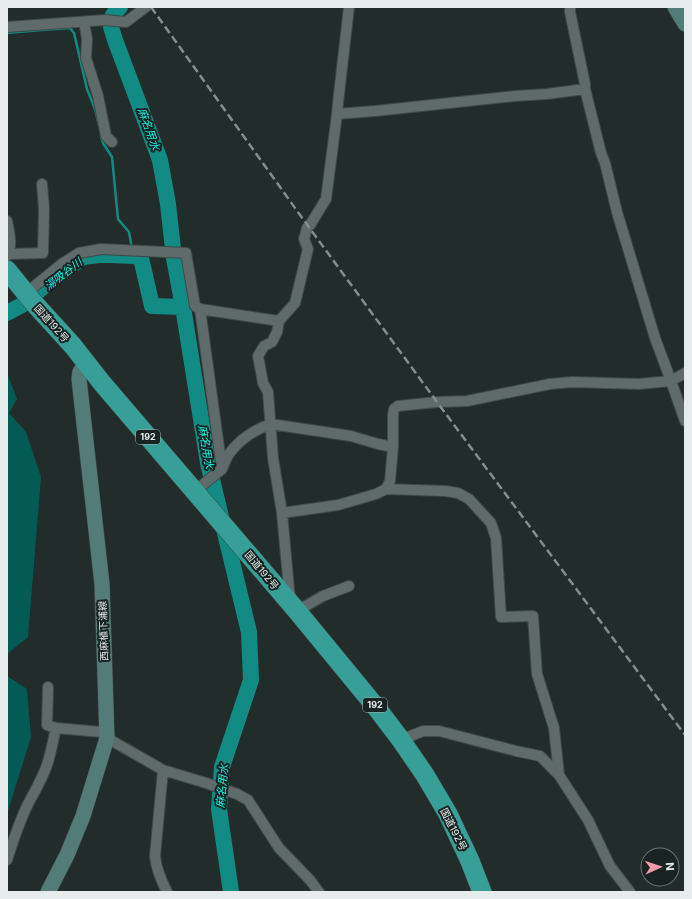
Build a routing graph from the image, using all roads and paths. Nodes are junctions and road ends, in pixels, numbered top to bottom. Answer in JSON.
{"nodes":[{"id":1,"x":146,"y":7,"type":"edge"},
{"id":2,"x":349,"y":7,"type":"edge"},
{"id":3,"x":570,"y":7,"type":"edge"},
{"id":4,"x":675,"y":7,"type":"edge"},
{"id":5,"x":84,"y":22,"type":"junction"},
{"id":6,"x":685,"y":24,"type":"edge"},
{"id":7,"x":7,"y":27,"type":"edge"},
{"id":8,"x":585,"y":90,"type":"junction"},
{"id":9,"x":338,"y":114,"type":"junction"},
{"id":10,"x":112,"y":142,"type":"dead end"},
{"id":11,"x":42,"y":184,"type":"dead end"},
{"id":12,"x":7,"y":221,"type":"edge"},
{"id":13,"x":8,"y":260,"type":"edge"},
{"id":14,"x":29,"y":297,"type":"junction"},
{"id":15,"x":200,"y":309,"type":"junction"},
{"id":16,"x":279,"y":321,"type":"junction"},
{"id":17,"x":86,"y":363,"type":"junction"},
{"id":18,"x":685,"y":373,"type":"edge"},
{"id":19,"x":672,"y":381,"type":"junction"},
{"id":20,"x":685,"y":421,"type":"edge"},
{"id":21,"x":271,"y":424,"type":"junction"},
{"id":22,"x":393,"y":446,"type":"junction"},
{"id":23,"x":220,"y":471,"type":"junction"},
{"id":24,"x":200,"y":488,"type":"junction"},
{"id":25,"x":386,"y":489,"type":"junction"},
{"id":26,"x":282,"y":513,"type":"junction"},
{"id":27,"x":349,"y":586,"type":"dead end"},
{"id":28,"x":294,"y":607,"type":"junction"},
{"id":29,"x":48,"y":687,"type":"dead end"},
{"id":30,"x":56,"y":728,"type":"junction"},
{"id":31,"x":106,"y":738,"type":"junction"},
{"id":32,"x":401,"y":740,"type":"junction"},
{"id":33,"x":163,"y":770,"type":"junction"},
{"id":34,"x":559,"y":775,"type":"junction"},
{"id":35,"x":7,"y":860,"type":"edge"},
{"id":36,"x":48,"y":892,"type":"edge"},
{"id":37,"x":167,"y":892,"type":"edge"},
{"id":38,"x":319,"y":892,"type":"edge"},
{"id":39,"x":482,"y":892,"type":"edge"},
{"id":40,"x":630,"y":892,"type":"edge"}],
"edges":[{"from":1,"to":5,"type":"street"},
{"from":2,"to":9,"type":"street"},
{"from":3,"to":8,"type":"street"},
{"from":4,"to":6,"type":"main road"},
{"from":5,"to":7,"type":"street"},
{"from":5,"to":10,"type":"street"},
{"from":8,"to":9,"type":"street"},
{"from":8,"to":19,"type":"street"},
{"from":9,"to":16,"type":"street"},
{"from":11,"to":13,"type":"street"},
{"from":12,"to":13,"type":"street"},
{"from":13,"to":14,"type":"highway","name":"国道192号","number":"192"},
{"from":14,"to":15,"type":"street"},
{"from":14,"to":17,"type":"highway","name":"国道192号","number":"192"},
{"from":15,"to":16,"type":"street"},
{"from":15,"to":23,"type":"street"},
{"from":16,"to":21,"type":"street"},
{"from":17,"to":24,"type":"highway","name":"国道192号","number":"192"},
{"from":17,"to":31,"type":"main road","name":"西麻植下浦線"},
{"from":18,"to":19,"type":"street"},
{"from":19,"to":20,"type":"street"},
{"from":19,"to":22,"type":"street"},
{"from":21,"to":22,"type":"street"},
{"from":21,"to":23,"type":"street"},
{"from":21,"to":26,"type":"street"},
{"from":22,"to":25,"type":"street"},
{"from":23,"to":24,"type":"street"},
{"from":24,"to":28,"type":"highway","name":"国道192号","number":"192"},
{"from":25,"to":26,"type":"street"},
{"from":25,"to":34,"type":"street"},
{"from":26,"to":28,"type":"street"},
{"from":27,"to":28,"type":"street"},
{"from":28,"to":32,"type":"highway","name":"国道192号","number":"192"},
{"from":29,"to":30,"type":"street"},
{"from":30,"to":31,"type":"street"},
{"from":30,"to":35,"type":"street"},
{"from":31,"to":33,"type":"street"},
{"from":31,"to":36,"type":"main road","name":"西麻植下浦線"},
{"from":32,"to":34,"type":"street"},
{"from":32,"to":39,"type":"highway","name":"国道192号","number":"192"},
{"from":33,"to":37,"type":"street"},
{"from":33,"to":38,"type":"street"},
{"from":34,"to":40,"type":"street"}]}
